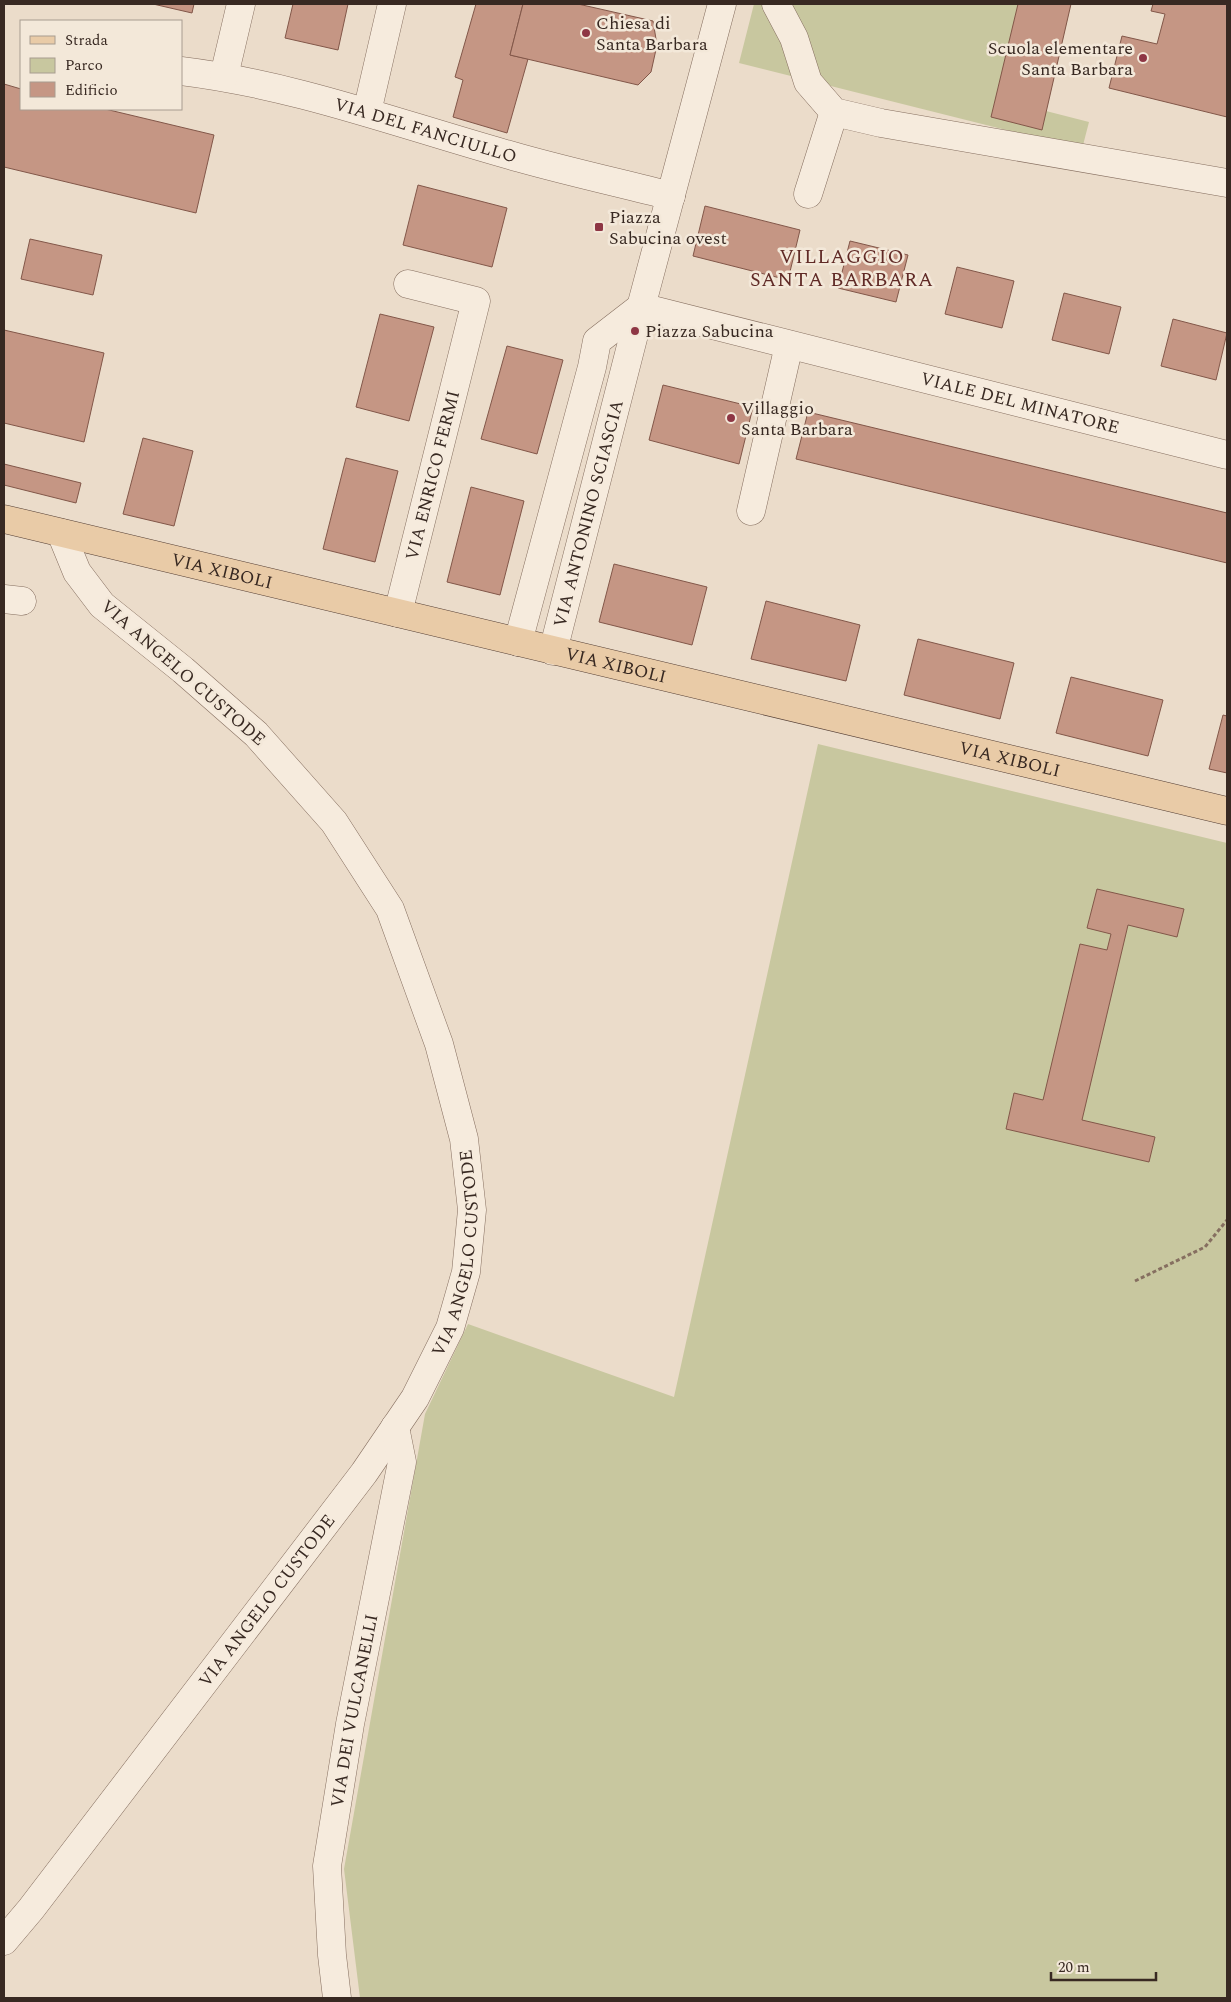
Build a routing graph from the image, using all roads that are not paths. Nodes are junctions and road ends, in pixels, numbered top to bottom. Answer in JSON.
{"nodes":[{"id":1,"x":242,"y":4,"type":"edge"},
{"id":2,"x":392,"y":4,"type":"edge"},
{"id":3,"x":722,"y":4,"type":"edge"},
{"id":4,"x":776,"y":4,"type":"edge"},
{"id":5,"x":182,"y":71,"type":"edge"},
{"id":6,"x":224,"y":76,"type":"junction"},
{"id":7,"x":367,"y":112,"type":"junction"},
{"id":8,"x":834,"y":112,"type":"junction"},
{"id":9,"x":1227,"y":183,"type":"edge"},
{"id":10,"x":808,"y":194,"type":"dead end"},
{"id":11,"x":671,"y":196,"type":"junction"},
{"id":12,"x":408,"y":284,"type":"dead end"},
{"id":13,"x":641,"y":307,"type":"junction"},
{"id":14,"x":802,"y":348,"type":"junction"},
{"id":15,"x":1227,"y":455,"type":"edge"},
{"id":16,"x":751,"y":511,"type":"dead end"},
{"id":17,"x":4,"y":519,"type":"edge"},
{"id":18,"x":61,"y":533,"type":"junction"},
{"id":19,"x":398,"y":613,"type":"junction"},
{"id":20,"x":518,"y":642,"type":"junction"},
{"id":21,"x":553,"y":651,"type":"junction"},
{"id":22,"x":1227,"y":811,"type":"edge"},
{"id":23,"x":395,"y":1427,"type":"junction"},
{"id":24,"x":4,"y":1941,"type":"edge"},
{"id":25,"x":337,"y":1998,"type":"edge"}],
"edges":[{"from":1,"to":6,"type":"street"},
{"from":2,"to":7,"type":"street"},
{"from":3,"to":11,"type":"street","name":"VIA ANTONINO SCIASCIA"},
{"from":4,"to":8,"type":"street"},
{"from":5,"to":6,"type":"street","name":"VIA DEL FANCIULLO"},
{"from":6,"to":7,"type":"street","name":"VIA DEL FANCIULLO"},
{"from":7,"to":11,"type":"street","name":"VIA DEL FANCIULLO"},
{"from":8,"to":9,"type":"street"},
{"from":8,"to":10,"type":"street"},
{"from":11,"to":13,"type":"street","name":"VIA ANTONINO SCIASCIA"},
{"from":12,"to":19,"type":"street","name":"VIA ENRICO FERMI"},
{"from":13,"to":14,"type":"street"},
{"from":13,"to":20,"type":"street","name":"VIA ANTONINO SCIASCIA"},
{"from":13,"to":21,"type":"street","name":"VIA ANTONINO SCIASCIA"},
{"from":14,"to":15,"type":"street","name":"VIALE DEL MINATORE"},
{"from":14,"to":16,"type":"street"},
{"from":17,"to":18,"type":"main road","name":"VIA XIBOLI"},
{"from":18,"to":19,"type":"main road","name":"VIA XIBOLI"},
{"from":18,"to":23,"type":"street","name":"VIA ANGELO CUSTODE"},
{"from":19,"to":20,"type":"main road","name":"VIA XIBOLI"},
{"from":20,"to":21,"type":"main road","name":"VIA XIBOLI"},
{"from":21,"to":22,"type":"main road","name":"VIA XIBOLI"},
{"from":23,"to":24,"type":"street","name":"VIA ANGELO CUSTODE"},
{"from":23,"to":25,"type":"street","name":"VIA DEI VULCANELLI"}]}
